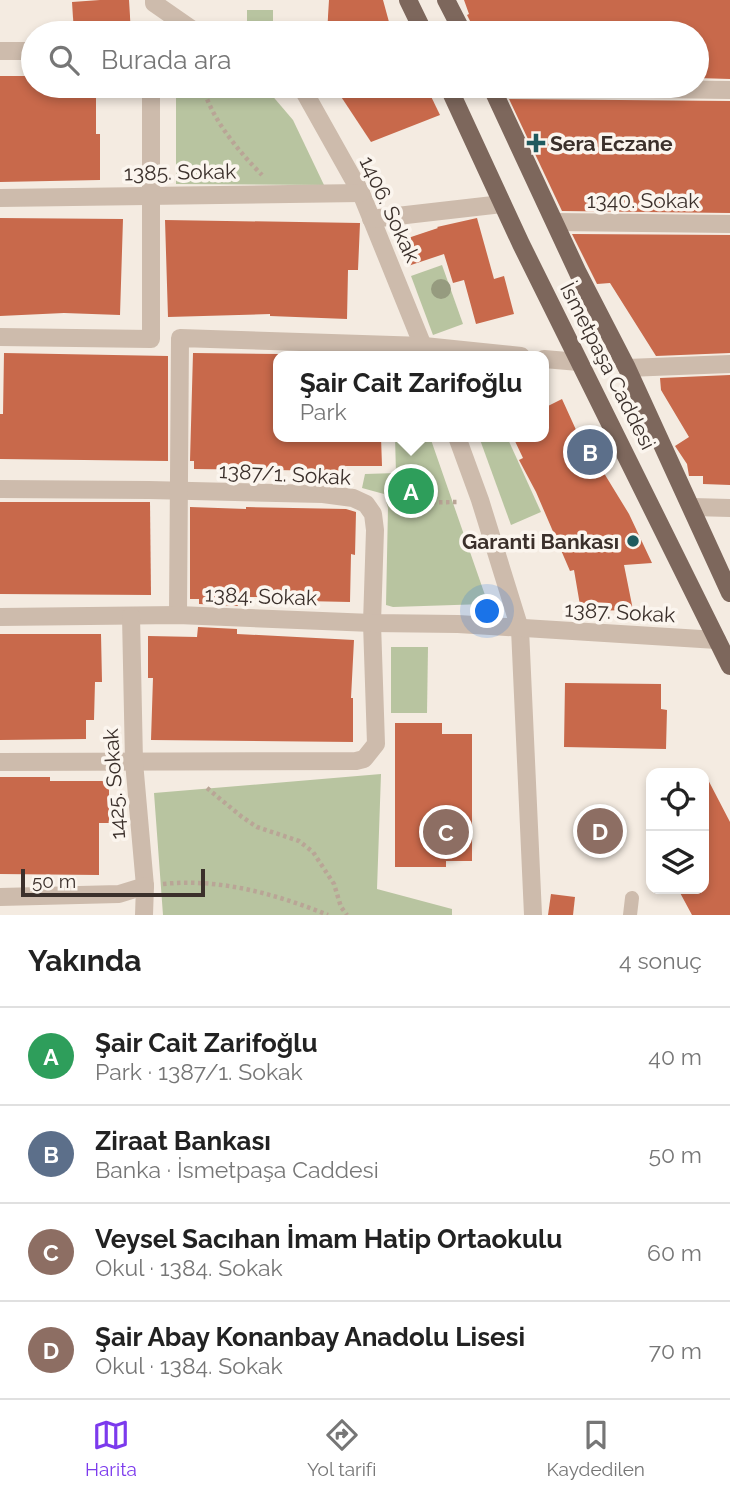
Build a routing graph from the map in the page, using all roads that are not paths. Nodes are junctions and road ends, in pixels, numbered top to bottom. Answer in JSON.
{"nodes":[{"id":1,"x":154,"y":0,"type":"edge"},
{"id":2,"x":408,"y":0,"type":"edge"},
{"id":3,"x":446,"y":0,"type":"edge"},
{"id":4,"x":180,"y":21,"type":"edge"},
{"id":5,"x":418,"y":21,"type":"edge"},
{"id":6,"x":457,"y":21,"type":"edge"},
{"id":7,"x":0,"y":51,"type":"edge"},
{"id":8,"x":21,"y":51,"type":"edge"},
{"id":9,"x":709,"y":90,"type":"edge"},
{"id":10,"x":730,"y":90,"type":"edge"},
{"id":11,"x":151,"y":98,"type":"edge"},
{"id":12,"x":308,"y":98,"type":"edge"},
{"id":13,"x":453,"y":98,"type":"edge"},
{"id":14,"x":497,"y":98,"type":"edge"},
{"id":15,"x":361,"y":193,"type":"junction"},
{"id":16,"x":152,"y":195,"type":"junction"},
{"id":17,"x":0,"y":198,"type":"edge"},
{"id":18,"x":502,"y":204,"type":"junction"},
{"id":19,"x":371,"y":219,"type":"junction"},
{"id":20,"x":555,"y":222,"type":"junction"},
{"id":21,"x":730,"y":224,"type":"edge"},
{"id":22,"x":0,"y":337,"type":"edge"},
{"id":23,"x":180,"y":338,"type":"junction"},
{"id":24,"x":151,"y":339,"type":"junction"},
{"id":25,"x":426,"y":351,"type":"edge"},
{"id":26,"x":549,"y":359,"type":"edge"},
{"id":27,"x":579,"y":362,"type":"junction"},
{"id":28,"x":730,"y":364,"type":"edge"},
{"id":29,"x":627,"y":368,"type":"junction"},
{"id":30,"x":459,"y":442,"type":"edge"},
{"id":31,"x":0,"y":489,"type":"edge"},
{"id":32,"x":178,"y":491,"type":"junction"},
{"id":33,"x":692,"y":507,"type":"junction"},
{"id":34,"x":730,"y":508,"type":"edge"},
{"id":35,"x":730,"y":593,"type":"edge"},
{"id":36,"x":177,"y":615,"type":"junction"},
{"id":37,"x":131,"y":616,"type":"junction"},
{"id":38,"x":0,"y":617,"type":"edge"},
{"id":39,"x":372,"y":623,"type":"junction"},
{"id":40,"x":520,"y":629,"type":"junction"},
{"id":41,"x":717,"y":640,"type":"junction"},
{"id":42,"x":730,"y":666,"type":"edge"},
{"id":43,"x":0,"y":762,"type":"edge"},
{"id":44,"x":134,"y":762,"type":"junction"},
{"id":45,"x":145,"y":886,"type":"junction"},
{"id":46,"x":0,"y":897,"type":"edge"},
{"id":47,"x":632,"y":898,"type":"dead end"},
{"id":48,"x":144,"y":915,"type":"edge"},
{"id":49,"x":533,"y":915,"type":"edge"},
{"id":50,"x":630,"y":915,"type":"edge"}],
"edges":[{"from":1,"to":4,"type":"street"},
{"from":2,"to":5,"type":"main road"},
{"from":3,"to":6,"type":"main road"},
{"from":7,"to":8,"type":"street"},
{"from":9,"to":10,"type":"street"},
{"from":11,"to":16,"type":"street"},
{"from":12,"to":15,"type":"street","name":"1406. Sokak"},
{"from":13,"to":18,"type":"main road","name":"İsmetpaşa Caddesi"},
{"from":14,"to":20,"type":"main road","name":"İsmetpaşa Caddesi"},
{"from":15,"to":16,"type":"street","name":"1385. Sokak"},
{"from":15,"to":19,"type":"street","name":"1406. Sokak"},
{"from":16,"to":17,"type":"street","name":"1385. Sokak"},
{"from":16,"to":24,"type":"street"},
{"from":18,"to":19,"type":"street"},
{"from":18,"to":27,"type":"main road","name":"İsmetpaşa Caddesi"},
{"from":19,"to":25,"type":"street","name":"1406. Sokak"},
{"from":20,"to":21,"type":"street","name":"1340. Sokak"},
{"from":20,"to":29,"type":"main road","name":"İsmetpaşa Caddesi"},
{"from":22,"to":24,"type":"street"},
{"from":23,"to":24,"type":"street"},
{"from":23,"to":25,"type":"street"},
{"from":23,"to":32,"type":"street"},
{"from":26,"to":27,"type":"street"},
{"from":27,"to":41,"type":"main road","name":"İsmetpaşa Caddesi"},
{"from":28,"to":29,"type":"street"},
{"from":29,"to":33,"type":"main road","name":"İsmetpaşa Caddesi"},
{"from":30,"to":40,"type":"street"},
{"from":31,"to":32,"type":"street","name":"1387/1. Sokak"},
{"from":32,"to":36,"type":"street"},
{"from":32,"to":39,"type":"street","name":"1387/1. Sokak"},
{"from":33,"to":34,"type":"street"},
{"from":33,"to":35,"type":"main road","name":"İsmetpaşa Caddesi"},
{"from":36,"to":37,"type":"street","name":"1384. Sokak"},
{"from":36,"to":39,"type":"street","name":"1384. Sokak"},
{"from":37,"to":38,"type":"street","name":"1384. Sokak"},
{"from":37,"to":44,"type":"street","name":"1425. Sokak"},
{"from":39,"to":40,"type":"street","name":"1384. Sokak"},
{"from":39,"to":44,"type":"street","name":"1387/1. Sokak"},
{"from":40,"to":41,"type":"street","name":"1387. Sokak"},
{"from":40,"to":49,"type":"street"},
{"from":41,"to":42,"type":"main road","name":"İsmetpaşa Caddesi"},
{"from":43,"to":44,"type":"street"},
{"from":44,"to":45,"type":"street","name":"1425. Sokak"},
{"from":45,"to":46,"type":"street"},
{"from":45,"to":48,"type":"street","name":"1425. Sokak"},
{"from":47,"to":50,"type":"lane"}]}
